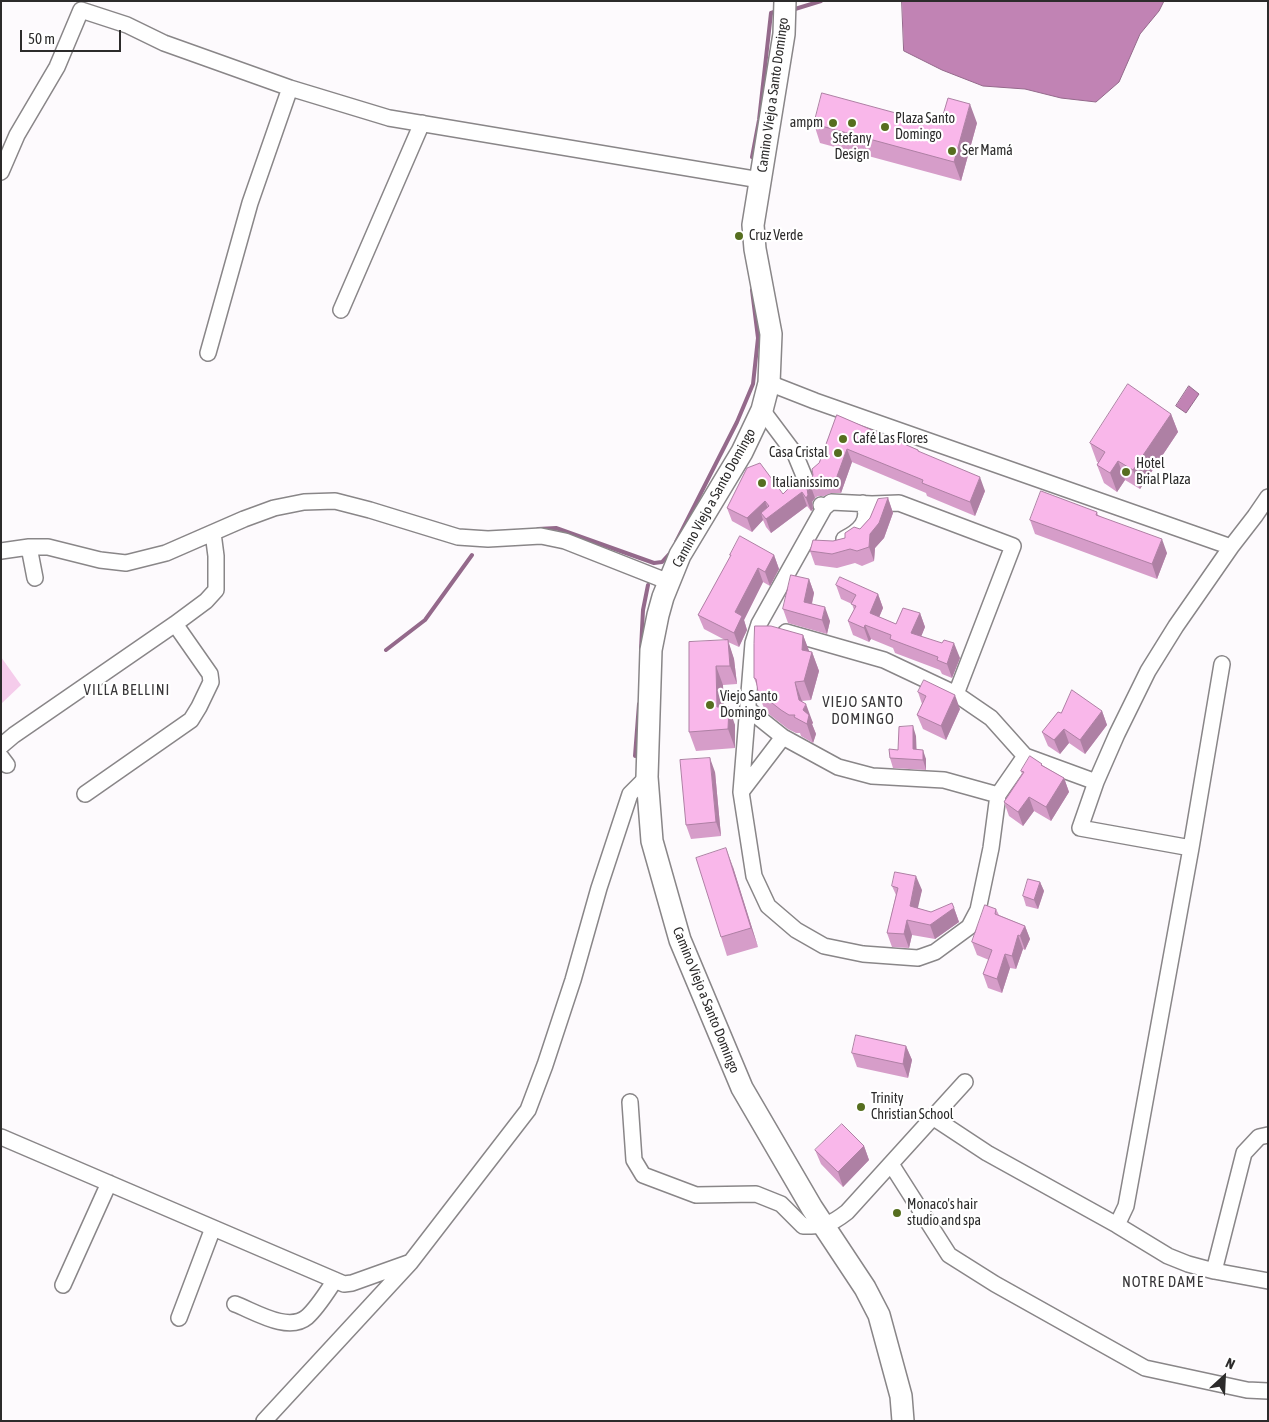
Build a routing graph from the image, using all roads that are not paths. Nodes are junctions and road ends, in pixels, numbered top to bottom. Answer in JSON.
{"nodes":[{"id":1,"x":785,"y":1,"type":"edge"},
{"id":2,"x":290,"y":88,"type":"junction"},
{"id":3,"x":422,"y":123,"type":"junction"},
{"id":4,"x":1,"y":172,"type":"edge"},
{"id":5,"x":760,"y":180,"type":"junction"},
{"id":6,"x":341,"y":310,"type":"dead end"},
{"id":7,"x":208,"y":353,"type":"dead end"},
{"id":8,"x":770,"y":383,"type":"junction"},
{"id":9,"x":762,"y":410,"type":"junction"},
{"id":10,"x":809,"y":488,"type":"edge"},
{"id":11,"x":1268,"y":497,"type":"edge"},
{"id":12,"x":863,"y":503,"type":"junction"},
{"id":13,"x":1262,"y":519,"type":"edge"},
{"id":14,"x":213,"y":532,"type":"junction"},
{"id":15,"x":834,"y":544,"type":"edge"},
{"id":16,"x":29,"y":547,"type":"junction"},
{"id":17,"x":1232,"y":547,"type":"junction"},
{"id":18,"x":1,"y":552,"type":"edge"},
{"id":19,"x":35,"y":578,"type":"dead end"},
{"id":20,"x":669,"y":582,"type":"junction"},
{"id":21,"x":175,"y":624,"type":"junction"},
{"id":22,"x":759,"y":624,"type":"junction"},
{"id":23,"x":1222,"y":664,"type":"dead end"},
{"id":24,"x":956,"y":694,"type":"junction"},
{"id":25,"x":748,"y":709,"type":"junction"},
{"id":26,"x":783,"y":737,"type":"junction"},
{"id":27,"x":1,"y":746,"type":"edge"},
{"id":28,"x":1025,"y":756,"type":"junction"},
{"id":29,"x":647,"y":776,"type":"junction"},
{"id":30,"x":1096,"y":782,"type":"junction"},
{"id":31,"x":741,"y":792,"type":"junction"},
{"id":32,"x":85,"y":794,"type":"dead end"},
{"id":33,"x":998,"y":795,"type":"junction"},
{"id":34,"x":1191,"y":848,"type":"junction"},
{"id":35,"x":965,"y":1082,"type":"dead end"},
{"id":36,"x":630,"y":1102,"type":"dead end"},
{"id":37,"x":934,"y":1118,"type":"junction"},
{"id":38,"x":1268,"y":1135,"type":"edge"},
{"id":39,"x":1,"y":1137,"type":"edge"},
{"id":40,"x":891,"y":1164,"type":"junction"},
{"id":41,"x":109,"y":1183,"type":"junction"},
{"id":42,"x":1117,"y":1225,"type":"junction"},
{"id":43,"x":825,"y":1226,"type":"junction"},
{"id":44,"x":214,"y":1228,"type":"junction"},
{"id":45,"x":410,"y":1263,"type":"junction"},
{"id":46,"x":1214,"y":1271,"type":"junction"},
{"id":47,"x":335,"y":1280,"type":"junction"},
{"id":48,"x":1268,"y":1281,"type":"edge"},
{"id":49,"x":63,"y":1285,"type":"dead end"},
{"id":50,"x":235,"y":1304,"type":"dead end"},
{"id":51,"x":179,"y":1318,"type":"dead end"},
{"id":52,"x":1268,"y":1391,"type":"edge"},
{"id":53,"x":264,"y":1421,"type":"edge"},
{"id":54,"x":903,"y":1421,"type":"edge"}],
"edges":[{"from":1,"to":5,"type":"street","name":"Camino Viejo a Santo Domingo"},
{"from":2,"to":3,"type":"street"},
{"from":2,"to":4,"type":"street"},
{"from":2,"to":7,"type":"street"},
{"from":3,"to":5,"type":"street"},
{"from":3,"to":6,"type":"street"},
{"from":5,"to":8,"type":"street","name":"Camino Viejo a Santo Domingo"},
{"from":8,"to":9,"type":"street","name":"Camino Viejo a Santo Domingo"},
{"from":8,"to":17,"type":"street"},
{"from":9,"to":10,"type":"street"},
{"from":9,"to":20,"type":"street","name":"Camino Viejo a Santo Domingo"},
{"from":11,"to":13,"type":"street"},
{"from":12,"to":15,"type":"street"},
{"from":12,"to":22,"type":"street"},
{"from":12,"to":24,"type":"street"},
{"from":13,"to":17,"type":"street"},
{"from":14,"to":16,"type":"street"},
{"from":14,"to":20,"type":"street"},
{"from":14,"to":21,"type":"street"},
{"from":16,"to":18,"type":"street"},
{"from":16,"to":19,"type":"street"},
{"from":17,"to":30,"type":"street"},
{"from":20,"to":29,"type":"street","name":"Camino Viejo a Santo Domingo"},
{"from":21,"to":27,"type":"street"},
{"from":21,"to":32,"type":"street"},
{"from":22,"to":24,"type":"street"},
{"from":22,"to":25,"type":"street"},
{"from":23,"to":34,"type":"street"},
{"from":24,"to":28,"type":"street"},
{"from":25,"to":26,"type":"street"},
{"from":25,"to":31,"type":"street"},
{"from":26,"to":31,"type":"street"},
{"from":26,"to":33,"type":"street"},
{"from":28,"to":30,"type":"street"},
{"from":28,"to":33,"type":"street"},
{"from":29,"to":43,"type":"street","name":"Camino Viejo a Santo Domingo"},
{"from":29,"to":45,"type":"street"},
{"from":30,"to":34,"type":"street"},
{"from":31,"to":33,"type":"street"},
{"from":34,"to":42,"type":"street"},
{"from":35,"to":37,"type":"street"},
{"from":36,"to":43,"type":"street"},
{"from":37,"to":40,"type":"street"},
{"from":37,"to":42,"type":"street"},
{"from":38,"to":46,"type":"street"},
{"from":39,"to":41,"type":"street"},
{"from":40,"to":43,"type":"street"},
{"from":40,"to":52,"type":"street"},
{"from":41,"to":44,"type":"street"},
{"from":41,"to":49,"type":"street"},
{"from":42,"to":46,"type":"street"},
{"from":43,"to":54,"type":"street","name":"Camino Viejo a Santo Domingo"},
{"from":44,"to":47,"type":"street"},
{"from":44,"to":51,"type":"street"},
{"from":45,"to":47,"type":"street"},
{"from":45,"to":53,"type":"street"},
{"from":46,"to":48,"type":"street"},
{"from":47,"to":50,"type":"street"}]}
